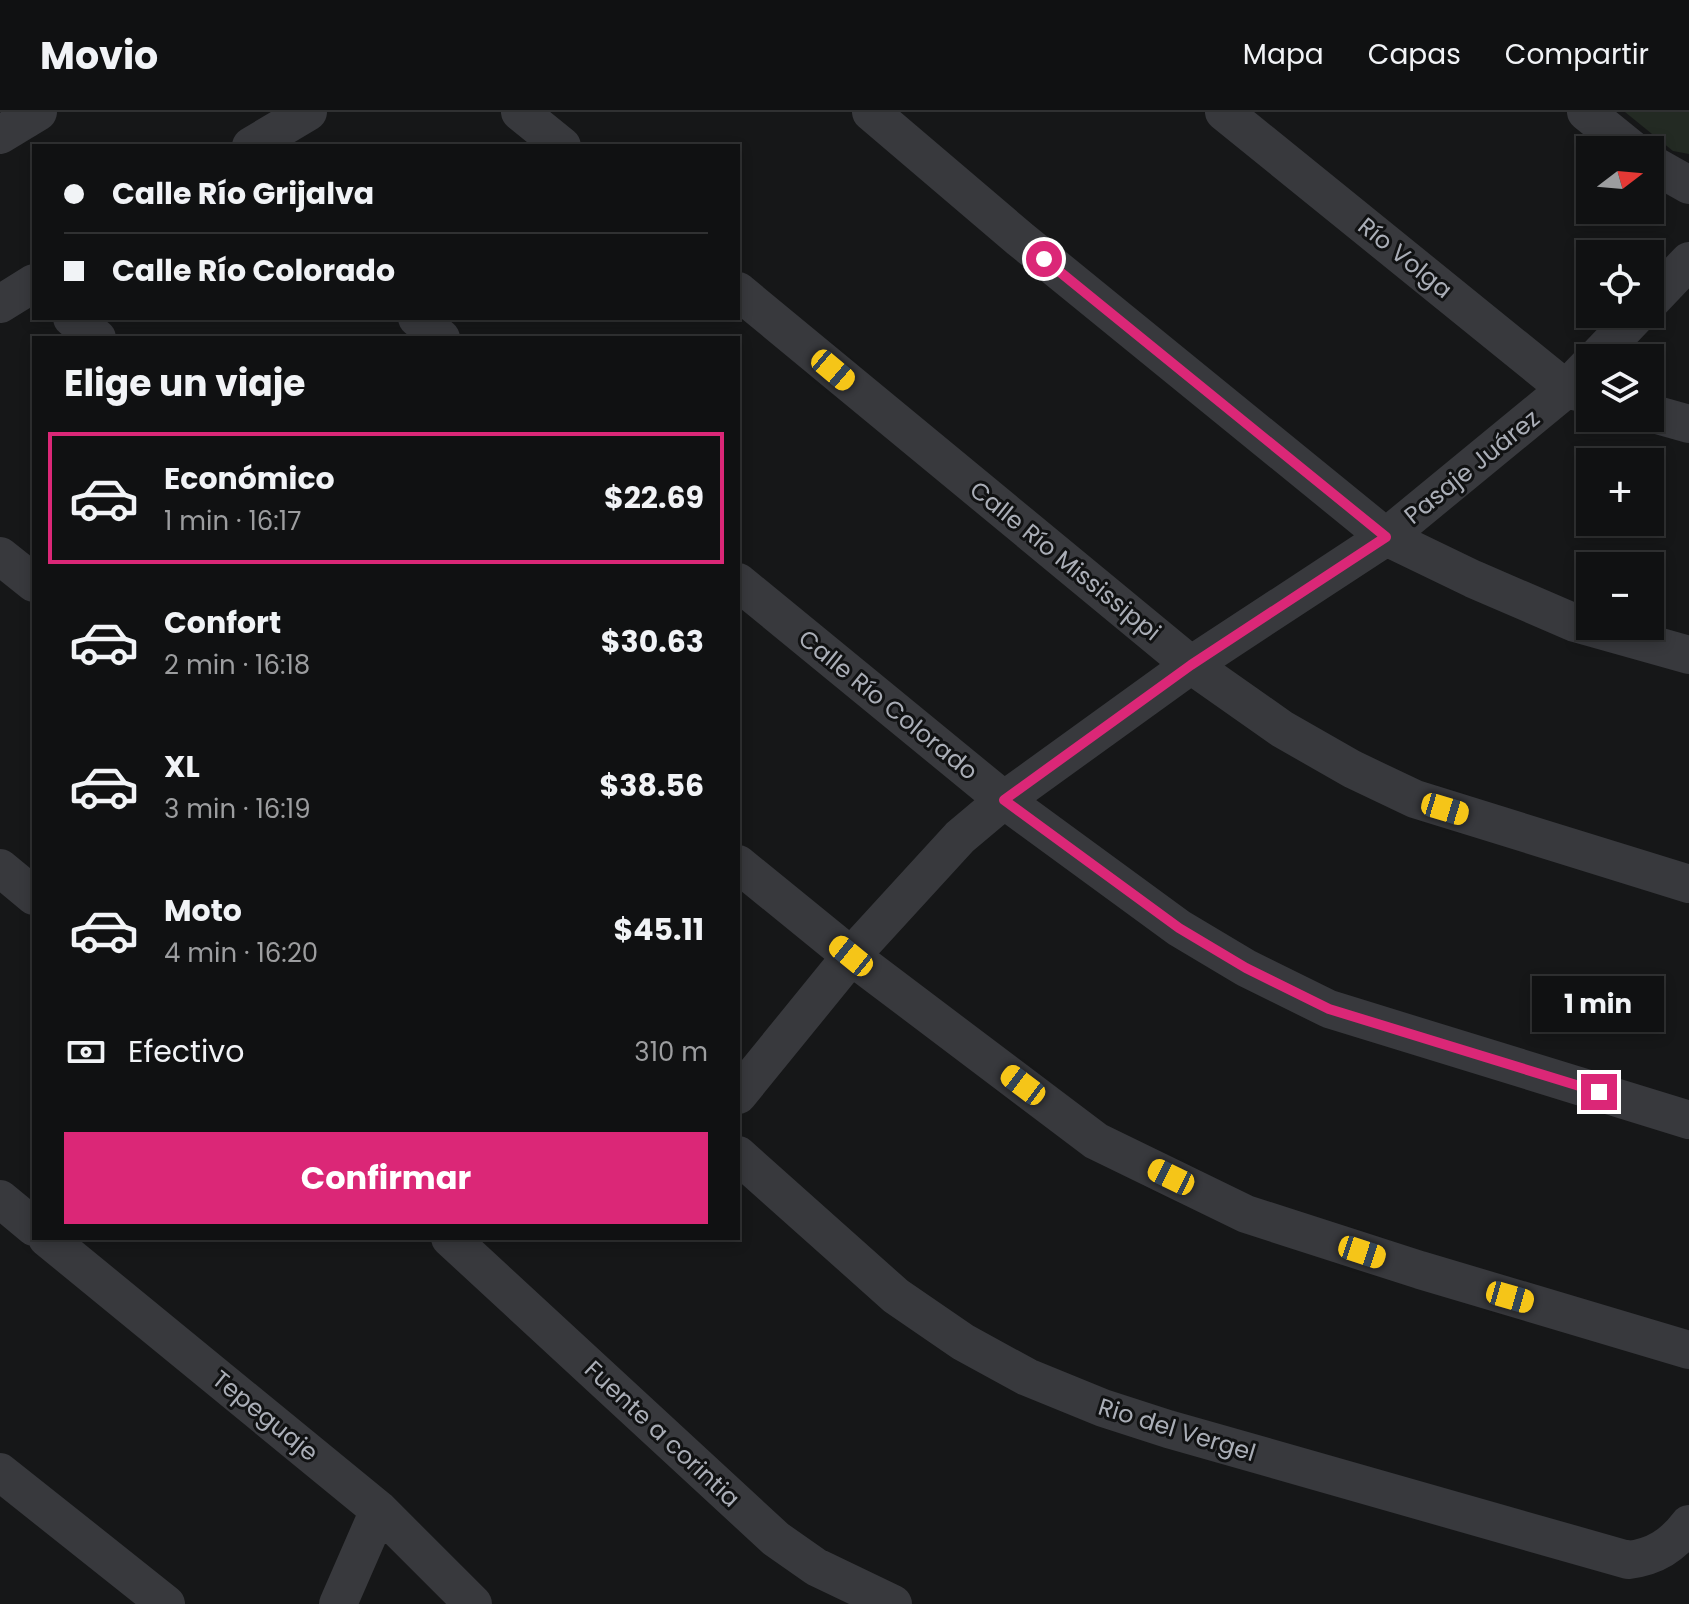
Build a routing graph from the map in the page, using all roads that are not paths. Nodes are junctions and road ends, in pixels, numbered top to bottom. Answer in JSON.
{"nodes":[{"id":1,"x":38,"y":112,"type":"edge"},
{"id":2,"x":308,"y":112,"type":"edge"},
{"id":3,"x":520,"y":112,"type":"edge"},
{"id":4,"x":871,"y":112,"type":"edge"},
{"id":5,"x":1224,"y":112,"type":"edge"},
{"id":6,"x":1586,"y":112,"type":"edge"},
{"id":7,"x":0,"y":135,"type":"edge"},
{"id":8,"x":1616,"y":136,"type":"edge"},
{"id":9,"x":254,"y":144,"type":"edge"},
{"id":10,"x":560,"y":144,"type":"edge"},
{"id":11,"x":1664,"y":171,"type":"edge"},
{"id":12,"x":1689,"y":185,"type":"edge"},
{"id":13,"x":1689,"y":261,"type":"edge"},
{"id":14,"x":1664,"y":287,"type":"edge"},
{"id":15,"x":740,"y":293,"type":"edge"},
{"id":16,"x":74,"y":320,"type":"edge"},
{"id":17,"x":419,"y":320,"type":"edge"},
{"id":18,"x":1625,"y":328,"type":"edge"},
{"id":19,"x":94,"y":336,"type":"edge"},
{"id":20,"x":439,"y":336,"type":"edge"},
{"id":21,"x":1609,"y":344,"type":"edge"},
{"id":22,"x":1576,"y":378,"type":"edge"},
{"id":23,"x":1576,"y":388,"type":"edge"},
{"id":24,"x":1664,"y":417,"type":"edge"},
{"id":25,"x":1689,"y":424,"type":"edge"},
{"id":26,"x":1386,"y":537,"type":"junction"},
{"id":27,"x":0,"y":556,"type":"edge"},
{"id":28,"x":32,"y":581,"type":"edge"},
{"id":29,"x":740,"y":584,"type":"edge"},
{"id":30,"x":1689,"y":655,"type":"edge"},
{"id":31,"x":1191,"y":665,"type":"junction"},
{"id":32,"x":1004,"y":800,"type":"junction"},
{"id":33,"x":740,"y":866,"type":"edge"},
{"id":34,"x":0,"y":868,"type":"edge"},
{"id":35,"x":1689,"y":884,"type":"edge"},
{"id":36,"x":32,"y":894,"type":"edge"},
{"id":37,"x":851,"y":956,"type":"junction"},
{"id":38,"x":740,"y":1093,"type":"edge"},
{"id":39,"x":1689,"y":1120,"type":"edge"},
{"id":40,"x":740,"y":1157,"type":"edge"},
{"id":41,"x":0,"y":1199,"type":"edge"},
{"id":42,"x":32,"y":1225,"type":"edge"},
{"id":43,"x":49,"y":1240,"type":"edge"},
{"id":44,"x":452,"y":1240,"type":"edge"},
{"id":45,"x":1689,"y":1350,"type":"edge"},
{"id":46,"x":0,"y":1472,"type":"edge"},
{"id":47,"x":379,"y":1510,"type":"junction"},
{"id":48,"x":1684,"y":1531,"type":"edge"},
{"id":49,"x":166,"y":1604,"type":"edge"},
{"id":50,"x":338,"y":1604,"type":"edge"},
{"id":51,"x":473,"y":1604,"type":"edge"},
{"id":52,"x":893,"y":1604,"type":"edge"}],
"edges":[{"from":1,"to":7,"type":"street"},
{"from":2,"to":9,"type":"street"},
{"from":3,"to":10,"type":"street"},
{"from":4,"to":26,"type":"street"},
{"from":5,"to":22,"type":"street","name":"Río Volga"},
{"from":6,"to":8,"type":"street"},
{"from":11,"to":12,"type":"street"},
{"from":13,"to":14,"type":"street"},
{"from":15,"to":31,"type":"street","name":"Calle Río Mississippi"},
{"from":16,"to":19,"type":"street"},
{"from":17,"to":20,"type":"street"},
{"from":18,"to":21,"type":"street"},
{"from":23,"to":26,"type":"street","name":"Pasaje Juárez"},
{"from":24,"to":25,"type":"street"},
{"from":26,"to":30,"type":"street"},
{"from":26,"to":31,"type":"street","name":"Pasaje Juárez"},
{"from":27,"to":28,"type":"street"},
{"from":29,"to":32,"type":"street","name":"Calle Río Colorado"},
{"from":31,"to":32,"type":"street","name":"Pasaje Juárez"},
{"from":31,"to":35,"type":"street","name":"Calle Río Mississippi"},
{"from":32,"to":37,"type":"street","name":"Pasaje Juárez"},
{"from":32,"to":39,"type":"street","name":"Calle Río Colorado"},
{"from":33,"to":37,"type":"street"},
{"from":34,"to":36,"type":"street"},
{"from":37,"to":38,"type":"street","name":"Pasaje Juárez"},
{"from":37,"to":45,"type":"street"},
{"from":40,"to":48,"type":"street","name":"Rio del Vergel"},
{"from":41,"to":42,"type":"street"},
{"from":43,"to":47,"type":"street","name":"Tepeguaje"},
{"from":44,"to":52,"type":"street","name":"Fuente a corintia"},
{"from":46,"to":49,"type":"street"},
{"from":47,"to":50,"type":"street"},
{"from":47,"to":51,"type":"street","name":"Tepeguaje"}]}
